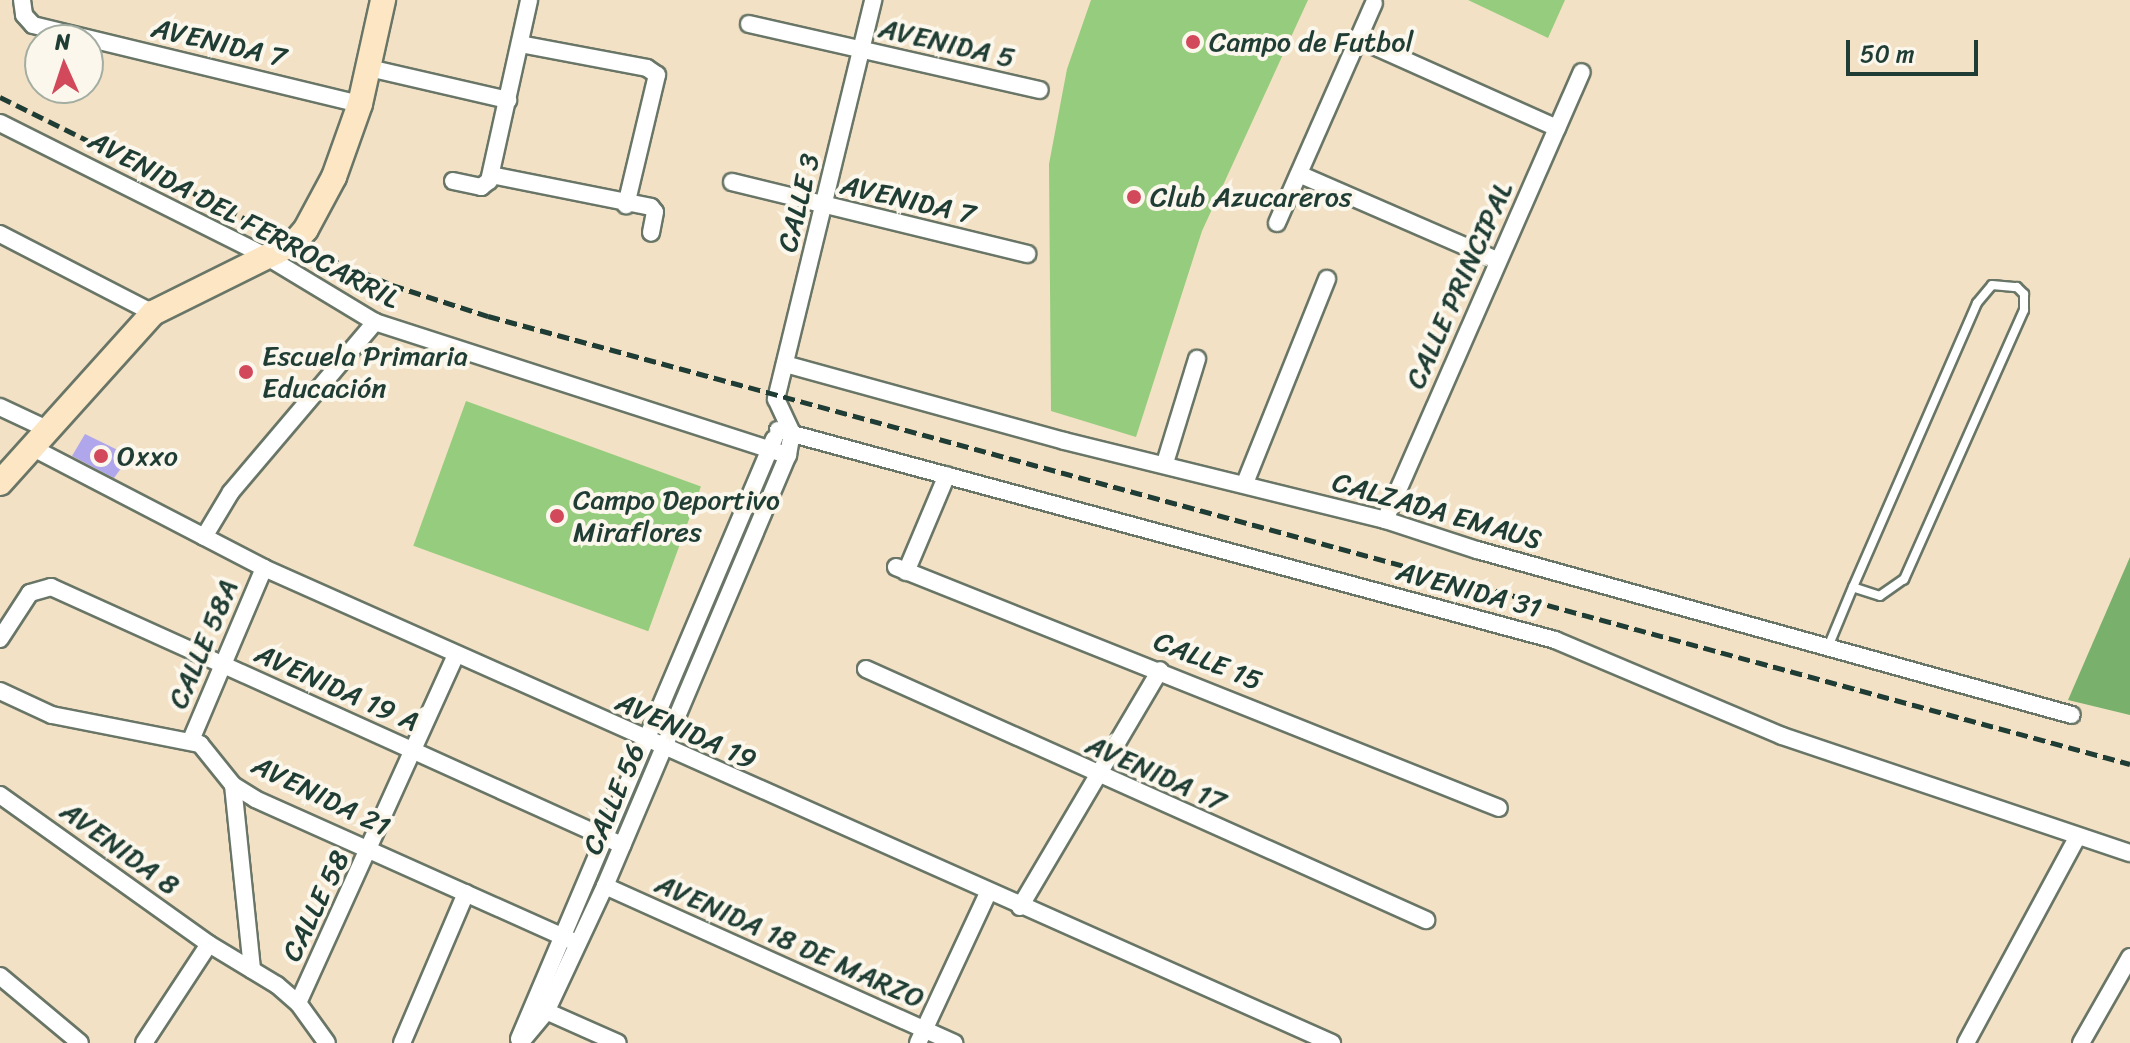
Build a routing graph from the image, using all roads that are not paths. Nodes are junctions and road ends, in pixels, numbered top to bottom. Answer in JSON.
{"nodes":[{"id":1,"x":383,"y":0,"type":"edge"},
{"id":2,"x":529,"y":0,"type":"edge"},
{"id":3,"x":873,"y":0,"type":"edge"},
{"id":4,"x":1374,"y":3,"type":"dead end"},
{"id":5,"x":23,"y":7,"type":"edge"},
{"id":6,"x":749,"y":24,"type":"dead end"},
{"id":7,"x":1358,"y":39,"type":"junction"},
{"id":8,"x":520,"y":44,"type":"junction"},
{"id":9,"x":860,"y":50,"type":"junction"},
{"id":10,"x":369,"y":68,"type":"junction"},
{"id":11,"x":1582,"y":72,"type":"dead end"},
{"id":12,"x":1040,"y":90,"type":"dead end"},
{"id":13,"x":508,"y":100,"type":"junction"},
{"id":14,"x":360,"y":104,"type":"junction"},
{"id":15,"x":0,"y":123,"type":"edge"},
{"id":16,"x":1557,"y":128,"type":"junction"},
{"id":17,"x":1299,"y":174,"type":"junction"},
{"id":18,"x":491,"y":175,"type":"junction"},
{"id":19,"x":453,"y":181,"type":"dead end"},
{"id":20,"x":732,"y":182,"type":"dead end"},
{"id":21,"x":626,"y":205,"type":"junction"},
{"id":22,"x":825,"y":207,"type":"junction"},
{"id":23,"x":1277,"y":223,"type":"dead end"},
{"id":24,"x":651,"y":233,"type":"dead end"},
{"id":25,"x":0,"y":234,"type":"edge"},
{"id":26,"x":1027,"y":254,"type":"dead end"},
{"id":27,"x":264,"y":255,"type":"junction"},
{"id":28,"x":1497,"y":260,"type":"junction"},
{"id":29,"x":1327,"y":279,"type":"dead end"},
{"id":30,"x":153,"y":313,"type":"junction"},
{"id":31,"x":375,"y":322,"type":"junction"},
{"id":32,"x":1197,"y":359,"type":"dead end"},
{"id":33,"x":785,"y":364,"type":"junction"},
{"id":34,"x":0,"y":407,"type":"edge"},
{"id":35,"x":785,"y":426,"type":"junction"},
{"id":36,"x":39,"y":438,"type":"junction"},
{"id":37,"x":769,"y":449,"type":"junction"},
{"id":38,"x":788,"y":455,"type":"junction"},
{"id":39,"x":1165,"y":463,"type":"junction"},
{"id":40,"x":947,"y":475,"type":"junction"},
{"id":41,"x":0,"y":483,"type":"edge"},
{"id":42,"x":1245,"y":483,"type":"junction"},
{"id":43,"x":1385,"y":520,"type":"junction"},
{"id":44,"x":204,"y":537,"type":"junction"},
{"id":45,"x":264,"y":568,"type":"junction"},
{"id":46,"x":1853,"y":587,"type":"junction"},
{"id":47,"x":0,"y":639,"type":"edge"},
{"id":48,"x":1828,"y":647,"type":"junction"},
{"id":49,"x":456,"y":654,"type":"junction"},
{"id":50,"x":220,"y":665,"type":"junction"},
{"id":51,"x":866,"y":669,"type":"dead end"},
{"id":52,"x":1160,"y":670,"type":"junction"},
{"id":53,"x":0,"y":691,"type":"edge"},
{"id":54,"x":2072,"y":715,"type":"dead end"},
{"id":55,"x":191,"y":740,"type":"junction"},
{"id":56,"x":645,"y":742,"type":"junction"},
{"id":57,"x":413,"y":750,"type":"junction"},
{"id":58,"x":664,"y":750,"type":"junction"},
{"id":59,"x":1098,"y":776,"type":"junction"},
{"id":60,"x":233,"y":785,"type":"junction"},
{"id":61,"x":0,"y":795,"type":"edge"},
{"id":62,"x":1499,"y":808,"type":"dead end"},
{"id":63,"x":2078,"y":836,"type":"junction"},
{"id":64,"x":603,"y":837,"type":"junction"},
{"id":65,"x":622,"y":845,"type":"junction"},
{"id":66,"x":372,"y":850,"type":"junction"},
{"id":67,"x":2130,"y":853,"type":"edge"},
{"id":68,"x":605,"y":886,"type":"junction"},
{"id":69,"x":466,"y":893,"type":"junction"},
{"id":70,"x":988,"y":893,"type":"junction"},
{"id":71,"x":1020,"y":907,"type":"junction"},
{"id":72,"x":1426,"y":920,"type":"dead end"},
{"id":73,"x":562,"y":936,"type":"junction"},
{"id":74,"x":209,"y":944,"type":"junction"},
{"id":75,"x":579,"y":944,"type":"junction"},
{"id":76,"x":2130,"y":957,"type":"edge"},
{"id":77,"x":252,"y":970,"type":"junction"},
{"id":78,"x":0,"y":976,"type":"edge"},
{"id":79,"x":298,"y":1003,"type":"junction"},
{"id":80,"x":530,"y":1004,"type":"junction"},
{"id":81,"x":546,"y":1012,"type":"junction"},
{"id":82,"x":921,"y":1037,"type":"edge"},
{"id":83,"x":1331,"y":1042,"type":"edge"},
{"id":84,"x":80,"y":1043,"type":"edge"},
{"id":85,"x":144,"y":1043,"type":"edge"},
{"id":86,"x":327,"y":1043,"type":"edge"},
{"id":87,"x":402,"y":1043,"type":"edge"},
{"id":88,"x":519,"y":1043,"type":"edge"},
{"id":89,"x":618,"y":1043,"type":"edge"},
{"id":90,"x":954,"y":1043,"type":"edge"},
{"id":91,"x":1966,"y":1043,"type":"edge"},
{"id":92,"x":2081,"y":1043,"type":"edge"}],
"edges":[{"from":1,"to":10,"type":"street"},
{"from":2,"to":8,"type":"street"},
{"from":3,"to":9,"type":"street","name":"CALLE 3"},
{"from":4,"to":7,"type":"street"},
{"from":5,"to":14,"type":"street","name":"AVENIDA 7"},
{"from":6,"to":9,"type":"street","name":"AVENIDA 5"},
{"from":7,"to":16,"type":"street"},
{"from":7,"to":17,"type":"street"},
{"from":8,"to":13,"type":"street"},
{"from":8,"to":21,"type":"street"},
{"from":9,"to":12,"type":"street","name":"AVENIDA 5"},
{"from":9,"to":22,"type":"street","name":"CALLE 3"},
{"from":10,"to":13,"type":"street"},
{"from":10,"to":14,"type":"street"},
{"from":11,"to":16,"type":"street","name":"CALLE PRINCIPAL"},
{"from":13,"to":18,"type":"street"},
{"from":14,"to":27,"type":"street"},
{"from":15,"to":27,"type":"street","name":"AVENIDA DEL FERROCARRIL"},
{"from":16,"to":28,"type":"street","name":"CALLE PRINCIPAL"},
{"from":17,"to":23,"type":"street"},
{"from":17,"to":28,"type":"street"},
{"from":18,"to":19,"type":"street"},
{"from":18,"to":21,"type":"street"},
{"from":20,"to":22,"type":"street","name":"AVENIDA 7"},
{"from":21,"to":24,"type":"street"},
{"from":22,"to":26,"type":"street","name":"AVENIDA 7"},
{"from":22,"to":33,"type":"street","name":"CALLE 3"},
{"from":25,"to":30,"type":"street"},
{"from":27,"to":30,"type":"street"},
{"from":27,"to":31,"type":"street","name":"AVENIDA DEL FERROCARRIL"},
{"from":28,"to":43,"type":"street","name":"CALLE PRINCIPAL"},
{"from":29,"to":42,"type":"street"},
{"from":30,"to":36,"type":"street"},
{"from":31,"to":37,"type":"street","name":"AVENIDA DEL FERROCARRIL"},
{"from":31,"to":44,"type":"street"},
{"from":32,"to":39,"type":"street"},
{"from":33,"to":35,"type":"street","name":"CALLE 3"},
{"from":33,"to":39,"type":"street","name":"CALZADA EMAUS"},
{"from":34,"to":36,"type":"street","name":"AVENIDA 19"},
{"from":35,"to":37,"type":"street","name":"CALLE 56"},
{"from":35,"to":38,"type":"street","name":"CALLE 56"},
{"from":35,"to":40,"type":"street","name":"AVENIDA 31"},
{"from":36,"to":41,"type":"street"},
{"from":36,"to":44,"type":"street","name":"AVENIDA 19"},
{"from":37,"to":38,"type":"street","name":"AVENIDA DEL FERROCARRIL"},
{"from":37,"to":56,"type":"street","name":"CALLE 56"},
{"from":38,"to":58,"type":"street","name":"CALLE 56"},
{"from":39,"to":42,"type":"street","name":"CALZADA EMAUS"},
{"from":40,"to":52,"type":"street","name":"CALLE 15"},
{"from":40,"to":63,"type":"street","name":"AVENIDA 31"},
{"from":42,"to":43,"type":"street","name":"CALZADA EMAUS"},
{"from":43,"to":48,"type":"street","name":"CALZADA EMAUS"},
{"from":44,"to":45,"type":"street","name":"AVENIDA 19"},
{"from":45,"to":49,"type":"street","name":"AVENIDA 19"},
{"from":45,"to":50,"type":"street","name":"CALLE 58A"},
{"from":46,"to":46,"type":"lane"},
{"from":46,"to":48,"type":"lane"},
{"from":47,"to":50,"type":"street","name":"AVENIDA 19 A"},
{"from":48,"to":54,"type":"street","name":"CALZADA EMAUS"},
{"from":49,"to":56,"type":"street","name":"AVENIDA 19"},
{"from":49,"to":57,"type":"street","name":"CALLE 58"},
{"from":50,"to":55,"type":"street","name":"CALLE 58A"},
{"from":50,"to":57,"type":"street","name":"AVENIDA 19 A"},
{"from":51,"to":59,"type":"street","name":"AVENIDA 17"},
{"from":52,"to":59,"type":"street"},
{"from":52,"to":62,"type":"street","name":"CALLE 15"},
{"from":53,"to":55,"type":"street"},
{"from":55,"to":60,"type":"street","name":"AVENIDA 21"},
{"from":56,"to":58,"type":"street","name":"AVENIDA 19"},
{"from":56,"to":64,"type":"street","name":"CALLE 56"},
{"from":57,"to":64,"type":"street","name":"AVENIDA 19 A"},
{"from":57,"to":66,"type":"street","name":"CALLE 58"},
{"from":58,"to":65,"type":"street","name":"CALLE 56"},
{"from":58,"to":70,"type":"street","name":"AVENIDA 19"},
{"from":59,"to":71,"type":"street"},
{"from":59,"to":72,"type":"street","name":"AVENIDA 17"},
{"from":60,"to":66,"type":"street","name":"AVENIDA 21"},
{"from":60,"to":77,"type":"street"},
{"from":61,"to":74,"type":"street","name":"AVENIDA 8"},
{"from":63,"to":67,"type":"street","name":"AVENIDA 31"},
{"from":63,"to":91,"type":"street"},
{"from":64,"to":65,"type":"street","name":"AVENIDA 19 A"},
{"from":64,"to":73,"type":"street","name":"CALLE 56"},
{"from":65,"to":68,"type":"street","name":"CALLE 56"},
{"from":66,"to":69,"type":"street","name":"AVENIDA 21"},
{"from":66,"to":79,"type":"street","name":"CALLE 58"},
{"from":68,"to":75,"type":"street","name":"CALLE 56"},
{"from":68,"to":82,"type":"street","name":"AVENIDA 18 DE MARZO"},
{"from":69,"to":73,"type":"street","name":"AVENIDA 21"},
{"from":69,"to":87,"type":"street"},
{"from":70,"to":71,"type":"street","name":"AVENIDA 19"},
{"from":70,"to":82,"type":"street"},
{"from":71,"to":83,"type":"street","name":"AVENIDA 19"},
{"from":73,"to":75,"type":"street","name":"AVENIDA 21"},
{"from":73,"to":80,"type":"street","name":"CALLE 56"},
{"from":74,"to":77,"type":"street","name":"AVENIDA 8"},
{"from":74,"to":85,"type":"street"},
{"from":75,"to":81,"type":"street","name":"CALLE 56"},
{"from":76,"to":92,"type":"street"},
{"from":77,"to":79,"type":"street","name":"AVENIDA 8"},
{"from":78,"to":84,"type":"street"},
{"from":79,"to":86,"type":"street","name":"AVENIDA 8"},
{"from":80,"to":81,"type":"street"},
{"from":80,"to":88,"type":"street","name":"CALLE 56"},
{"from":81,"to":88,"type":"street","name":"CALLE 56"},
{"from":81,"to":89,"type":"street"},
{"from":82,"to":90,"type":"street","name":"AVENIDA 18 DE MARZO"}]}
